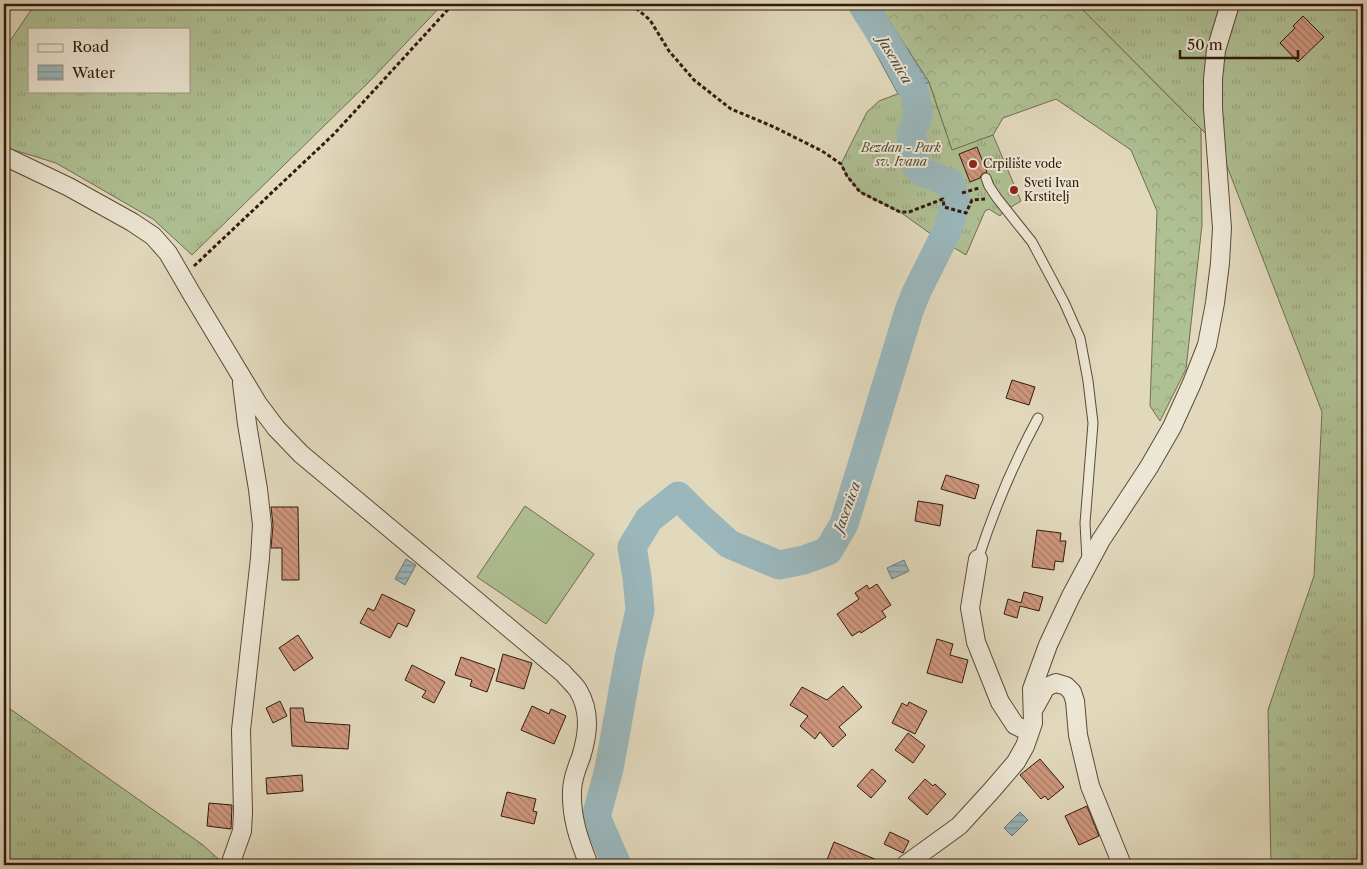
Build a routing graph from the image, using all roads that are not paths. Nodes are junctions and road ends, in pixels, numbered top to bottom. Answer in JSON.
{"nodes":[{"id":1,"x":1230,"y":4,"type":"edge"},
{"id":2,"x":4,"y":156,"type":"edge"},
{"id":3,"x":986,"y":178,"type":"dead end"},
{"id":4,"x":241,"y":375,"type":"junction"},
{"id":5,"x":1038,"y":418,"type":"dead end"},
{"id":6,"x":978,"y":559,"type":"joint"},
{"id":7,"x":1087,"y":566,"type":"junction"},
{"id":8,"x":1033,"y":712,"type":"junction"},
{"id":9,"x":1029,"y":732,"type":"junction"},
{"id":10,"x":230,"y":865,"type":"edge"},
{"id":11,"x":589,"y":865,"type":"edge"},
{"id":12,"x":905,"y":865,"type":"edge"},
{"id":13,"x":1122,"y":865,"type":"edge"}],
"edges":[{"from":1,"to":7,"type":"street"},
{"from":2,"to":4,"type":"street"},
{"from":3,"to":7,"type":"lane"},
{"from":4,"to":10,"type":"street"},
{"from":4,"to":11,"type":"street"},
{"from":5,"to":6,"type":"lane"},
{"from":6,"to":9,"type":"street"},
{"from":7,"to":8,"type":"street"},
{"from":8,"to":9,"type":"street"},
{"from":8,"to":13,"type":"street"},
{"from":9,"to":12,"type":"street"}]}
